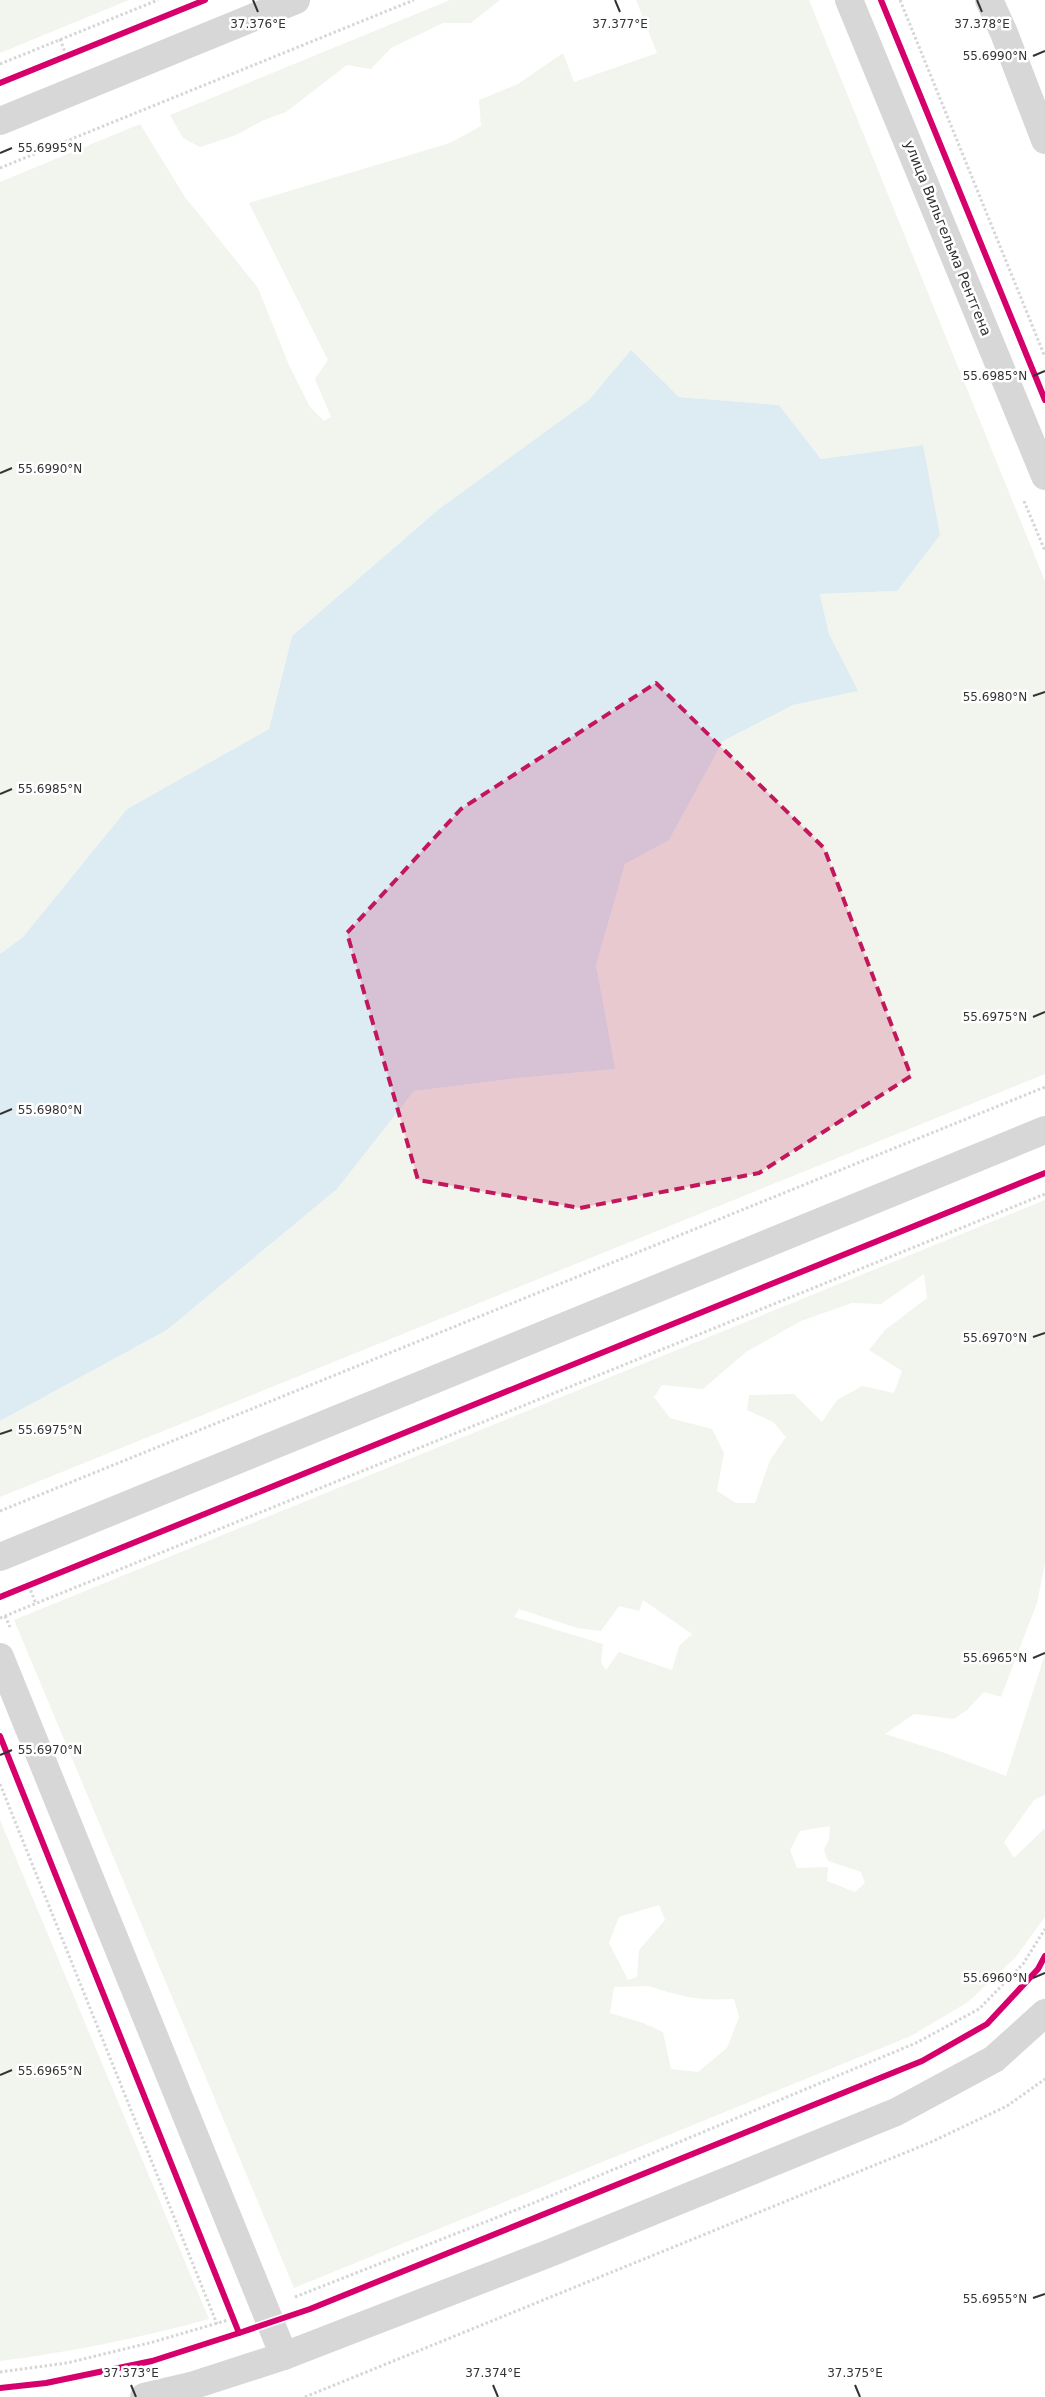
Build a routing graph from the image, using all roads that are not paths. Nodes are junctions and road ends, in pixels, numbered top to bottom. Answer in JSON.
{"nodes":[{"id":1,"x":296,"y":0,"type":"edge"},
{"id":2,"x":850,"y":0,"type":"edge"},
{"id":3,"x":989,"y":0,"type":"edge"},
{"id":4,"x":0,"y":121,"type":"edge"},
{"id":5,"x":1045,"y":140,"type":"edge"},
{"id":6,"x":1045,"y":476,"type":"edge"},
{"id":7,"x":1045,"y":1130,"type":"edge"},
{"id":8,"x":0,"y":1557,"type":"edge"},
{"id":9,"x":0,"y":1657,"type":"edge"},
{"id":10,"x":1045,"y":2013,"type":"edge"},
{"id":11,"x":284,"y":2356,"type":"junction"},
{"id":12,"x":193,"y":2392,"type":"edge"},
{"id":13,"x":144,"y":2397,"type":"edge"}],
"edges":[{"from":1,"to":4,"type":"street"},
{"from":2,"to":6,"type":"street","name":"улица Вильгельма Рентгена"},
{"from":3,"to":5,"type":"street"},
{"from":7,"to":8,"type":"street"},
{"from":9,"to":11,"type":"street"},
{"from":10,"to":11,"type":"street"},
{"from":11,"to":12,"type":"street"},
{"from":12,"to":13,"type":"street"}]}
